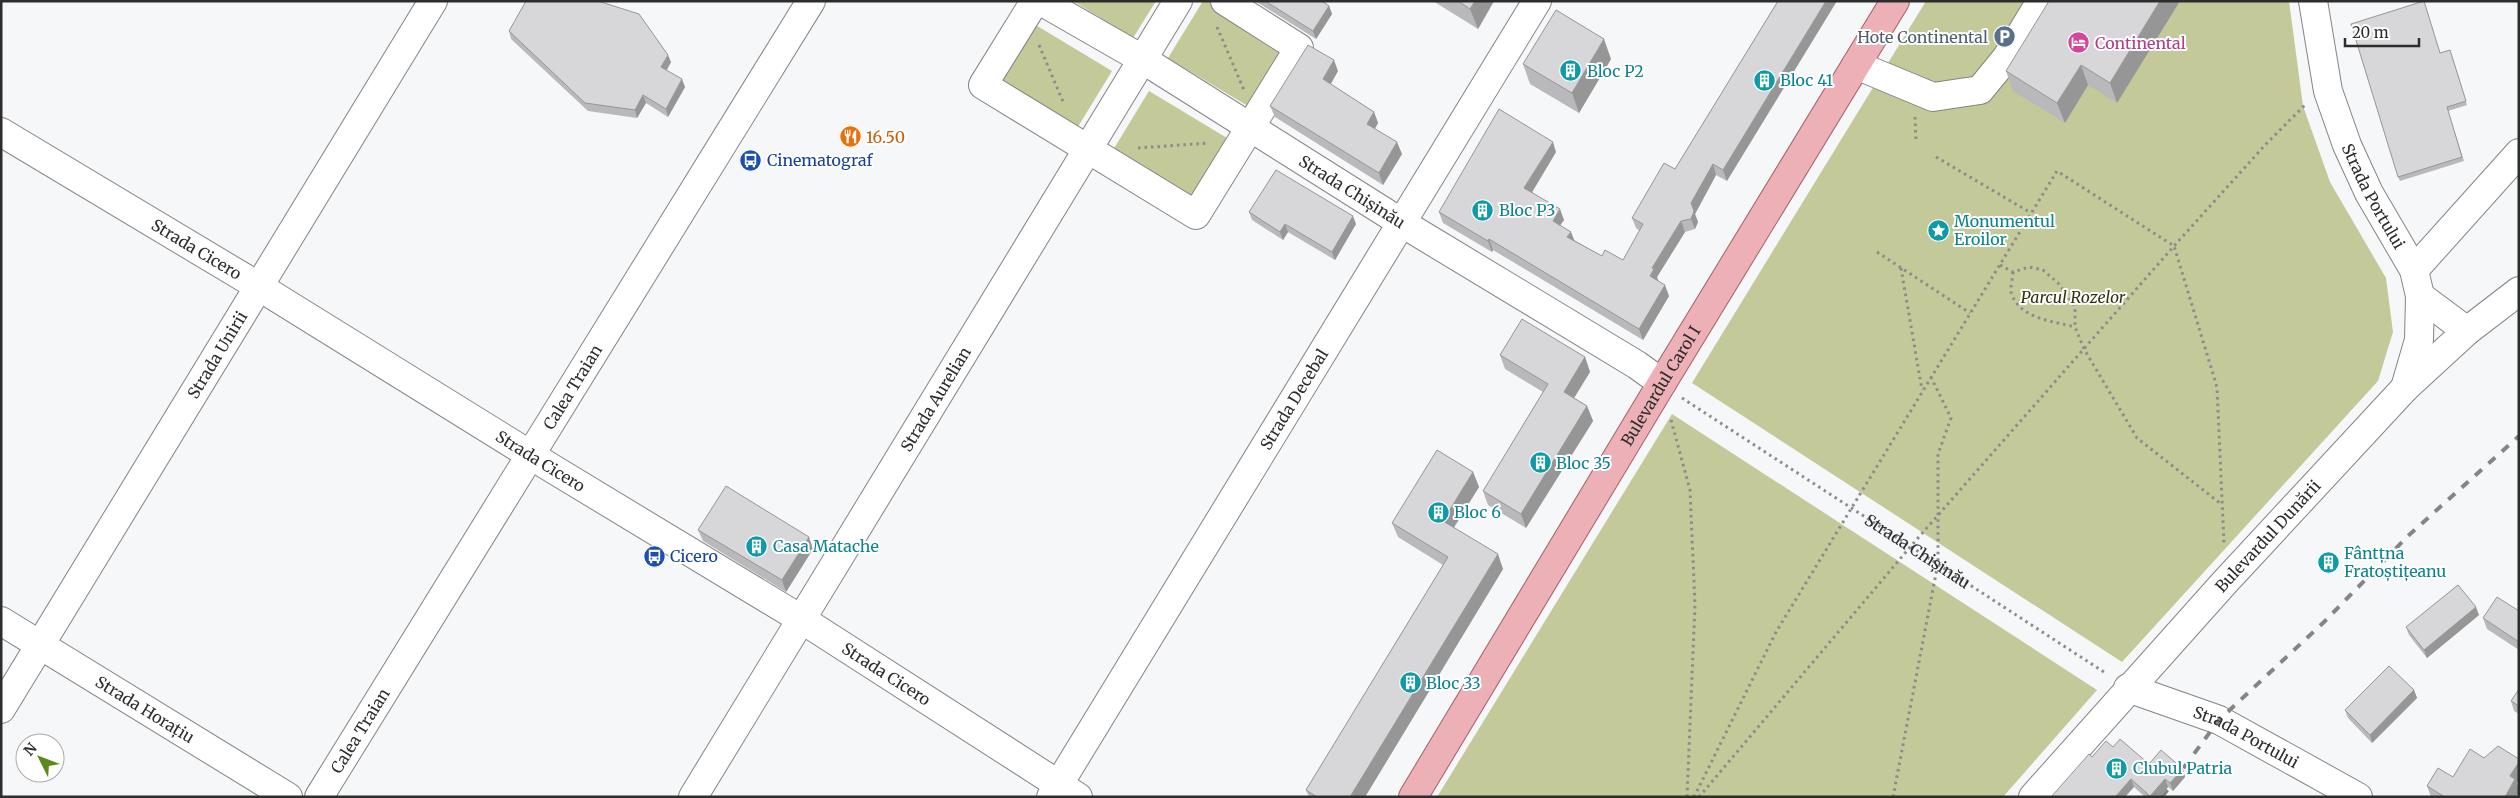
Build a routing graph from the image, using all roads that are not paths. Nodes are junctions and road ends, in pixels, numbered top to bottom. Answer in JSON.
{"nodes":[{"id":1,"x":433,"y":1,"type":"edge"},
{"id":2,"x":811,"y":1,"type":"edge"},
{"id":3,"x":1178,"y":1,"type":"edge"},
{"id":4,"x":1538,"y":1,"type":"edge"},
{"id":5,"x":1895,"y":1,"type":"edge"},
{"id":6,"x":2041,"y":1,"type":"edge"},
{"id":7,"x":2312,"y":1,"type":"edge"},
{"id":8,"x":1034,"y":6,"type":"edge"},
{"id":9,"x":1219,"y":10,"type":"edge"},
{"id":10,"x":1142,"y":59,"type":"junction"},
{"id":11,"x":1856,"y":65,"type":"junction"},
{"id":12,"x":1248,"y":130,"type":"junction"},
{"id":13,"x":1,"y":132,"type":"edge"},
{"id":14,"x":1089,"y":150,"type":"junction"},
{"id":15,"x":2519,"y":153,"type":"edge"},
{"id":16,"x":1402,"y":223,"type":"junction"},
{"id":17,"x":2414,"y":270,"type":"junction"},
{"id":18,"x":258,"y":286,"type":"junction"},
{"id":19,"x":2519,"y":291,"type":"edge"},
{"id":20,"x":2420,"y":296,"type":"junction"},
{"id":21,"x":2467,"y":331,"type":"junction"},
{"id":22,"x":1662,"y":383,"type":"junction"},
{"id":23,"x":2405,"y":388,"type":"junction"},
{"id":24,"x":530,"y":454,"type":"junction"},
{"id":25,"x":801,"y":619,"type":"junction"},
{"id":26,"x":1,"y":621,"type":"edge"},
{"id":27,"x":40,"y":645,"type":"junction"},
{"id":28,"x":2128,"y":688,"type":"junction"},
{"id":29,"x":1,"y":709,"type":"edge"},
{"id":30,"x":1063,"y":793,"type":"edge"},
{"id":31,"x":288,"y":797,"type":"edge"},
{"id":32,"x":319,"y":797,"type":"edge"},
{"id":33,"x":692,"y":797,"type":"edge"},
{"id":34,"x":1413,"y":797,"type":"edge"},
{"id":35,"x":2033,"y":797,"type":"edge"},
{"id":36,"x":2358,"y":797,"type":"edge"}],
"edges":[{"from":1,"to":18,"type":"street","name":"Strada Unirii"},
{"from":2,"to":24,"type":"street","name":"Calea Traian"},
{"from":3,"to":10,"type":"street","name":"Strada Aurelian"},
{"from":4,"to":16,"type":"street","name":"Strada Decebal"},
{"from":5,"to":11,"type":"main road","name":"Bulevardul Carol I"},
{"from":6,"to":11,"type":"street"},
{"from":7,"to":17,"type":"street","name":"Strada Portului"},
{"from":8,"to":10,"type":"street","name":"Strada Chișinău"},
{"from":8,"to":14,"type":"street"},
{"from":9,"to":12,"type":"street"},
{"from":10,"to":12,"type":"street","name":"Strada Chișinău"},
{"from":10,"to":14,"type":"street","name":"Strada Aurelian"},
{"from":11,"to":22,"type":"main road","name":"Bulevardul Carol I"},
{"from":12,"to":14,"type":"street"},
{"from":12,"to":16,"type":"street","name":"Strada Chișinău"},
{"from":13,"to":18,"type":"street","name":"Strada Cicero"},
{"from":14,"to":25,"type":"street","name":"Strada Aurelian"},
{"from":15,"to":17,"type":"street"},
{"from":16,"to":22,"type":"street","name":"Strada Chișinău"},
{"from":16,"to":30,"type":"street","name":"Strada Decebal"},
{"from":17,"to":20,"type":"street","name":"Strada Portului"},
{"from":18,"to":24,"type":"street","name":"Strada Cicero"},
{"from":18,"to":27,"type":"street","name":"Strada Unirii"},
{"from":19,"to":21,"type":"street","name":"Bulevardul Dunării"},
{"from":20,"to":21,"type":"street"},
{"from":20,"to":23,"type":"street","name":"Strada Portului"},
{"from":21,"to":23,"type":"street","name":"Bulevardul Dunării"},
{"from":22,"to":34,"type":"main road","name":"Bulevardul Carol I"},
{"from":23,"to":28,"type":"street","name":"Bulevardul Dunării"},
{"from":24,"to":25,"type":"street","name":"Strada Cicero"},
{"from":24,"to":32,"type":"street","name":"Calea Traian"},
{"from":25,"to":30,"type":"street","name":"Strada Cicero"},
{"from":25,"to":33,"type":"street","name":"Strada Aurelian"},
{"from":26,"to":27,"type":"street","name":"Strada Horațiu"},
{"from":27,"to":29,"type":"street","name":"Strada Unirii"},
{"from":27,"to":31,"type":"street","name":"Strada Horațiu"},
{"from":28,"to":35,"type":"street","name":"Bulevardul Dunării"},
{"from":28,"to":36,"type":"street","name":"Strada Portului"}]}
